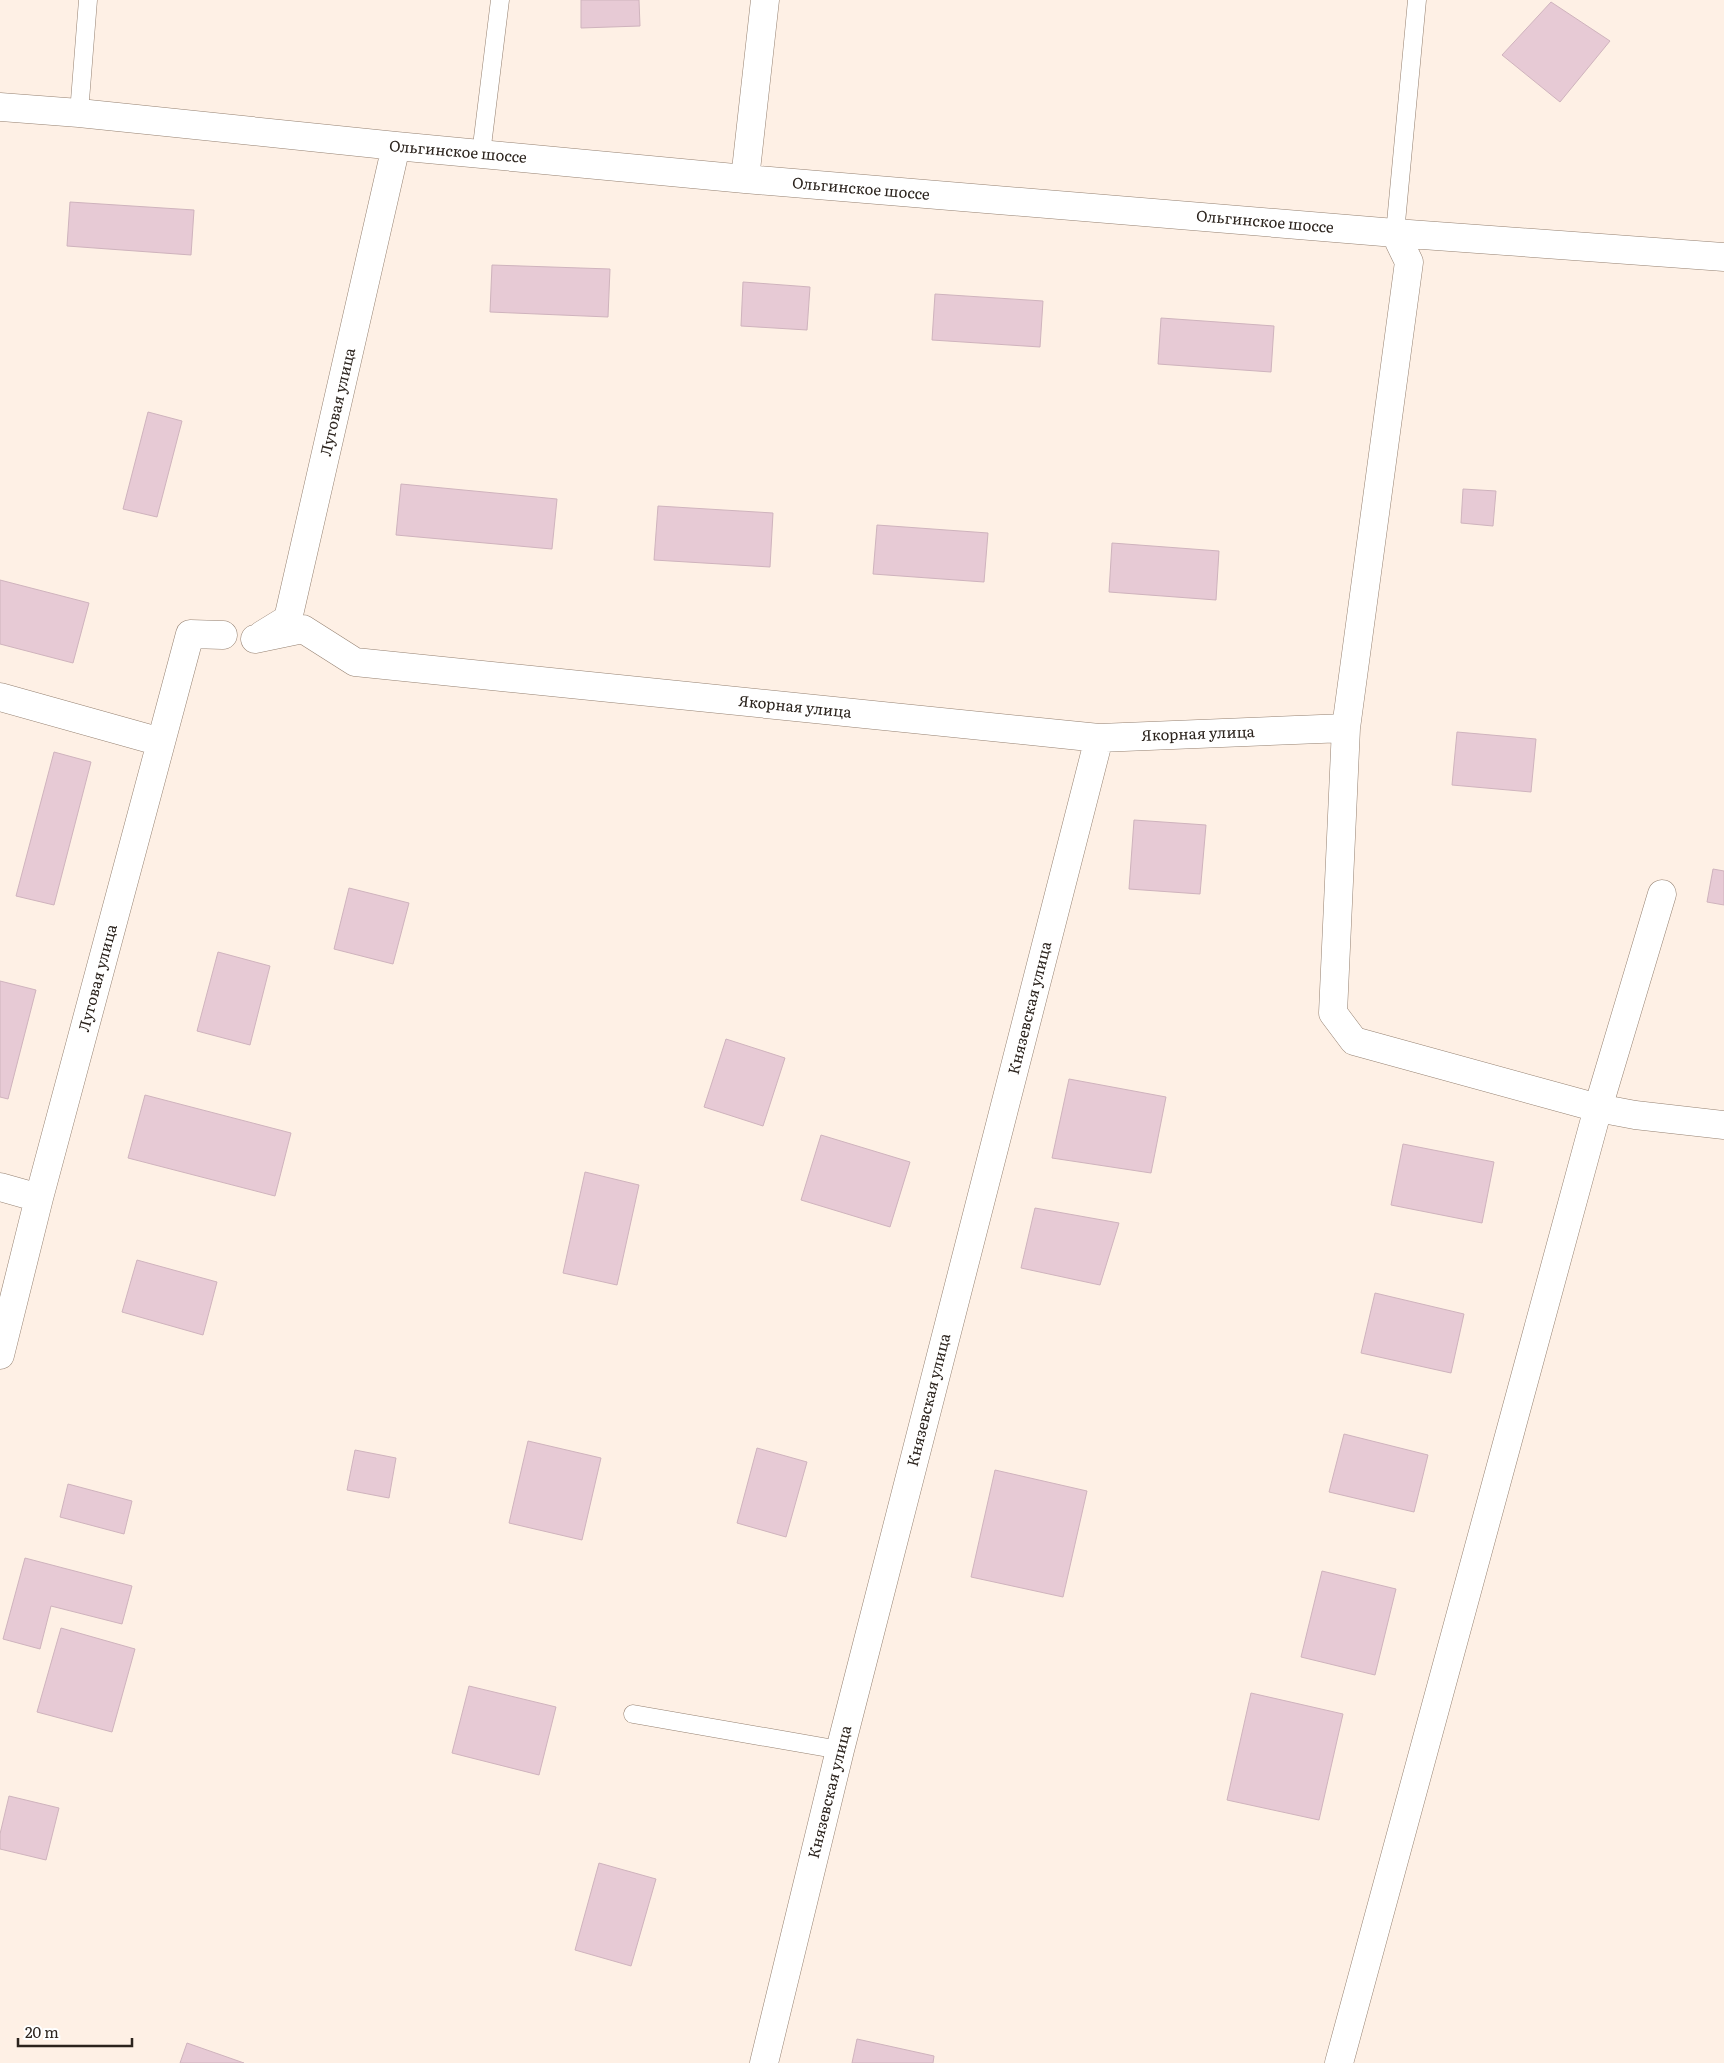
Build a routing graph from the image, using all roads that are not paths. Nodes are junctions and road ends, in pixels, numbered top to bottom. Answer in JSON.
{"nodes":[{"id":1,"x":88,"y":0,"type":"edge"},
{"id":2,"x":500,"y":0,"type":"edge"},
{"id":3,"x":765,"y":0,"type":"edge"},
{"id":4,"x":1417,"y":0,"type":"edge"},
{"id":5,"x":0,"y":107,"type":"edge"},
{"id":6,"x":79,"y":113,"type":"junction"},
{"id":7,"x":396,"y":146,"type":"junction"},
{"id":8,"x":481,"y":154,"type":"junction"},
{"id":9,"x":745,"y":180,"type":"junction"},
{"id":10,"x":1395,"y":233,"type":"junction"},
{"id":11,"x":1724,"y":258,"type":"edge"},
{"id":12,"x":224,"y":635,"type":"dead end"},
{"id":13,"x":255,"y":639,"type":"joint"},
{"id":14,"x":0,"y":697,"type":"edge"},
{"id":15,"x":1346,"y":728,"type":"junction"},
{"id":16,"x":1099,"y":738,"type":"junction"},
{"id":17,"x":161,"y":742,"type":"junction"},
{"id":18,"x":1662,"y":894,"type":"dead end"},
{"id":19,"x":1598,"y":1108,"type":"junction"},
{"id":20,"x":1724,"y":1124,"type":"edge"},
{"id":21,"x":0,"y":1187,"type":"edge"},
{"id":22,"x":39,"y":1198,"type":"junction"},
{"id":23,"x":0,"y":1354,"type":"edge"},
{"id":24,"x":633,"y":1714,"type":"dead end"},
{"id":25,"x":840,"y":1750,"type":"junction"},
{"id":26,"x":764,"y":2063,"type":"edge"},
{"id":27,"x":1339,"y":2063,"type":"edge"}],
"edges":[{"from":1,"to":6,"type":"lane"},
{"from":2,"to":8,"type":"lane"},
{"from":3,"to":9,"type":"street"},
{"from":4,"to":10,"type":"lane"},
{"from":5,"to":6,"type":"street","name":"Ольгинское шоссе"},
{"from":6,"to":7,"type":"street","name":"Ольгинское шоссе"},
{"from":7,"to":8,"type":"street","name":"Ольгинское шоссе"},
{"from":7,"to":13,"type":"street","name":"Луговая улица"},
{"from":8,"to":9,"type":"street","name":"Ольгинское шоссе"},
{"from":9,"to":10,"type":"street","name":"Ольгинское шоссе"},
{"from":10,"to":11,"type":"street","name":"Ольгинское шоссе"},
{"from":10,"to":15,"type":"street"},
{"from":12,"to":17,"type":"street","name":"Луговая улица"},
{"from":13,"to":16,"type":"street","name":"Якорная улица"},
{"from":14,"to":17,"type":"street"},
{"from":15,"to":16,"type":"street","name":"Якорная улица"},
{"from":15,"to":19,"type":"street"},
{"from":16,"to":25,"type":"street","name":"Князевская улица"},
{"from":17,"to":22,"type":"street","name":"Луговая улица"},
{"from":18,"to":19,"type":"street"},
{"from":19,"to":20,"type":"street"},
{"from":19,"to":27,"type":"street"},
{"from":21,"to":22,"type":"street"},
{"from":22,"to":23,"type":"street","name":"Луговая улица"},
{"from":24,"to":25,"type":"lane"},
{"from":25,"to":26,"type":"street","name":"Князевская улица"}]}
